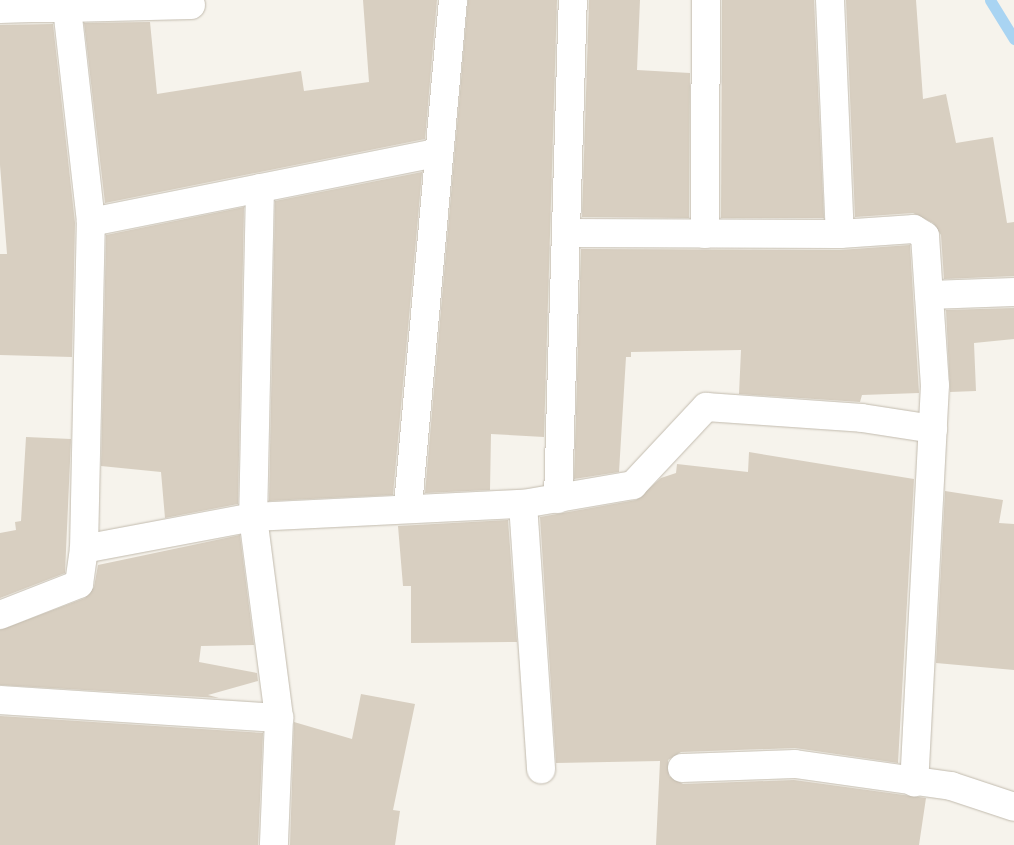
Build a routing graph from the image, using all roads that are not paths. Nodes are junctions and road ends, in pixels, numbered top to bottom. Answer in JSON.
{"nodes":[{"id":1,"x":453,"y":0,"type":"edge"},
{"id":2,"x":573,"y":0,"type":"edge"},
{"id":3,"x":706,"y":0,"type":"edge"},
{"id":4,"x":830,"y":0,"type":"edge"},
{"id":5,"x":31,"y":4,"type":"edge"},
{"id":6,"x":191,"y":5,"type":"dead end"},
{"id":7,"x":67,"y":8,"type":"junction"},
{"id":8,"x":0,"y":9,"type":"edge"},
{"id":9,"x":437,"y":153,"type":"junction"},
{"id":10,"x":260,"y":188,"type":"junction"},
{"id":11,"x":91,"y":222,"type":"junction"},
{"id":12,"x":566,"y":233,"type":"junction"},
{"id":13,"x":705,"y":234,"type":"junction"},
{"id":14,"x":840,"y":234,"type":"junction"},
{"id":15,"x":1014,"y":292,"type":"edge"},
{"id":16,"x":929,"y":295,"type":"junction"},
{"id":17,"x":933,"y":429,"type":"junction"},
{"id":18,"x":558,"y":499,"type":"junction"},
{"id":19,"x":523,"y":504,"type":"junction"},
{"id":20,"x":408,"y":506,"type":"junction"},
{"id":21,"x":253,"y":517,"type":"junction"},
{"id":22,"x":84,"y":549,"type":"junction"},
{"id":23,"x":0,"y":615,"type":"edge"},
{"id":24,"x":0,"y":700,"type":"edge"},
{"id":25,"x":279,"y":718,"type":"junction"},
{"id":26,"x":682,"y":768,"type":"dead end"},
{"id":27,"x":541,"y":769,"type":"dead end"},
{"id":28,"x":914,"y":782,"type":"junction"},
{"id":29,"x":1014,"y":807,"type":"edge"},
{"id":30,"x":274,"y":845,"type":"edge"}],
"edges":[{"from":1,"to":9,"type":"street"},
{"from":2,"to":12,"type":"street"},
{"from":3,"to":13,"type":"street"},
{"from":4,"to":14,"type":"street"},
{"from":5,"to":7,"type":"street"},
{"from":5,"to":8,"type":"street"},
{"from":6,"to":7,"type":"street"},
{"from":7,"to":11,"type":"street"},
{"from":9,"to":10,"type":"street"},
{"from":9,"to":20,"type":"street"},
{"from":10,"to":11,"type":"street"},
{"from":10,"to":21,"type":"street"},
{"from":11,"to":22,"type":"street"},
{"from":12,"to":13,"type":"street"},
{"from":12,"to":18,"type":"street"},
{"from":13,"to":14,"type":"street"},
{"from":14,"to":16,"type":"street"},
{"from":15,"to":16,"type":"street"},
{"from":16,"to":17,"type":"street"},
{"from":17,"to":18,"type":"street"},
{"from":17,"to":28,"type":"street"},
{"from":18,"to":19,"type":"street"},
{"from":19,"to":20,"type":"street"},
{"from":19,"to":27,"type":"street"},
{"from":20,"to":21,"type":"street"},
{"from":21,"to":22,"type":"street"},
{"from":21,"to":25,"type":"street"},
{"from":22,"to":23,"type":"street"},
{"from":24,"to":25,"type":"street"},
{"from":25,"to":30,"type":"street"},
{"from":26,"to":28,"type":"street"},
{"from":28,"to":29,"type":"street"}]}
